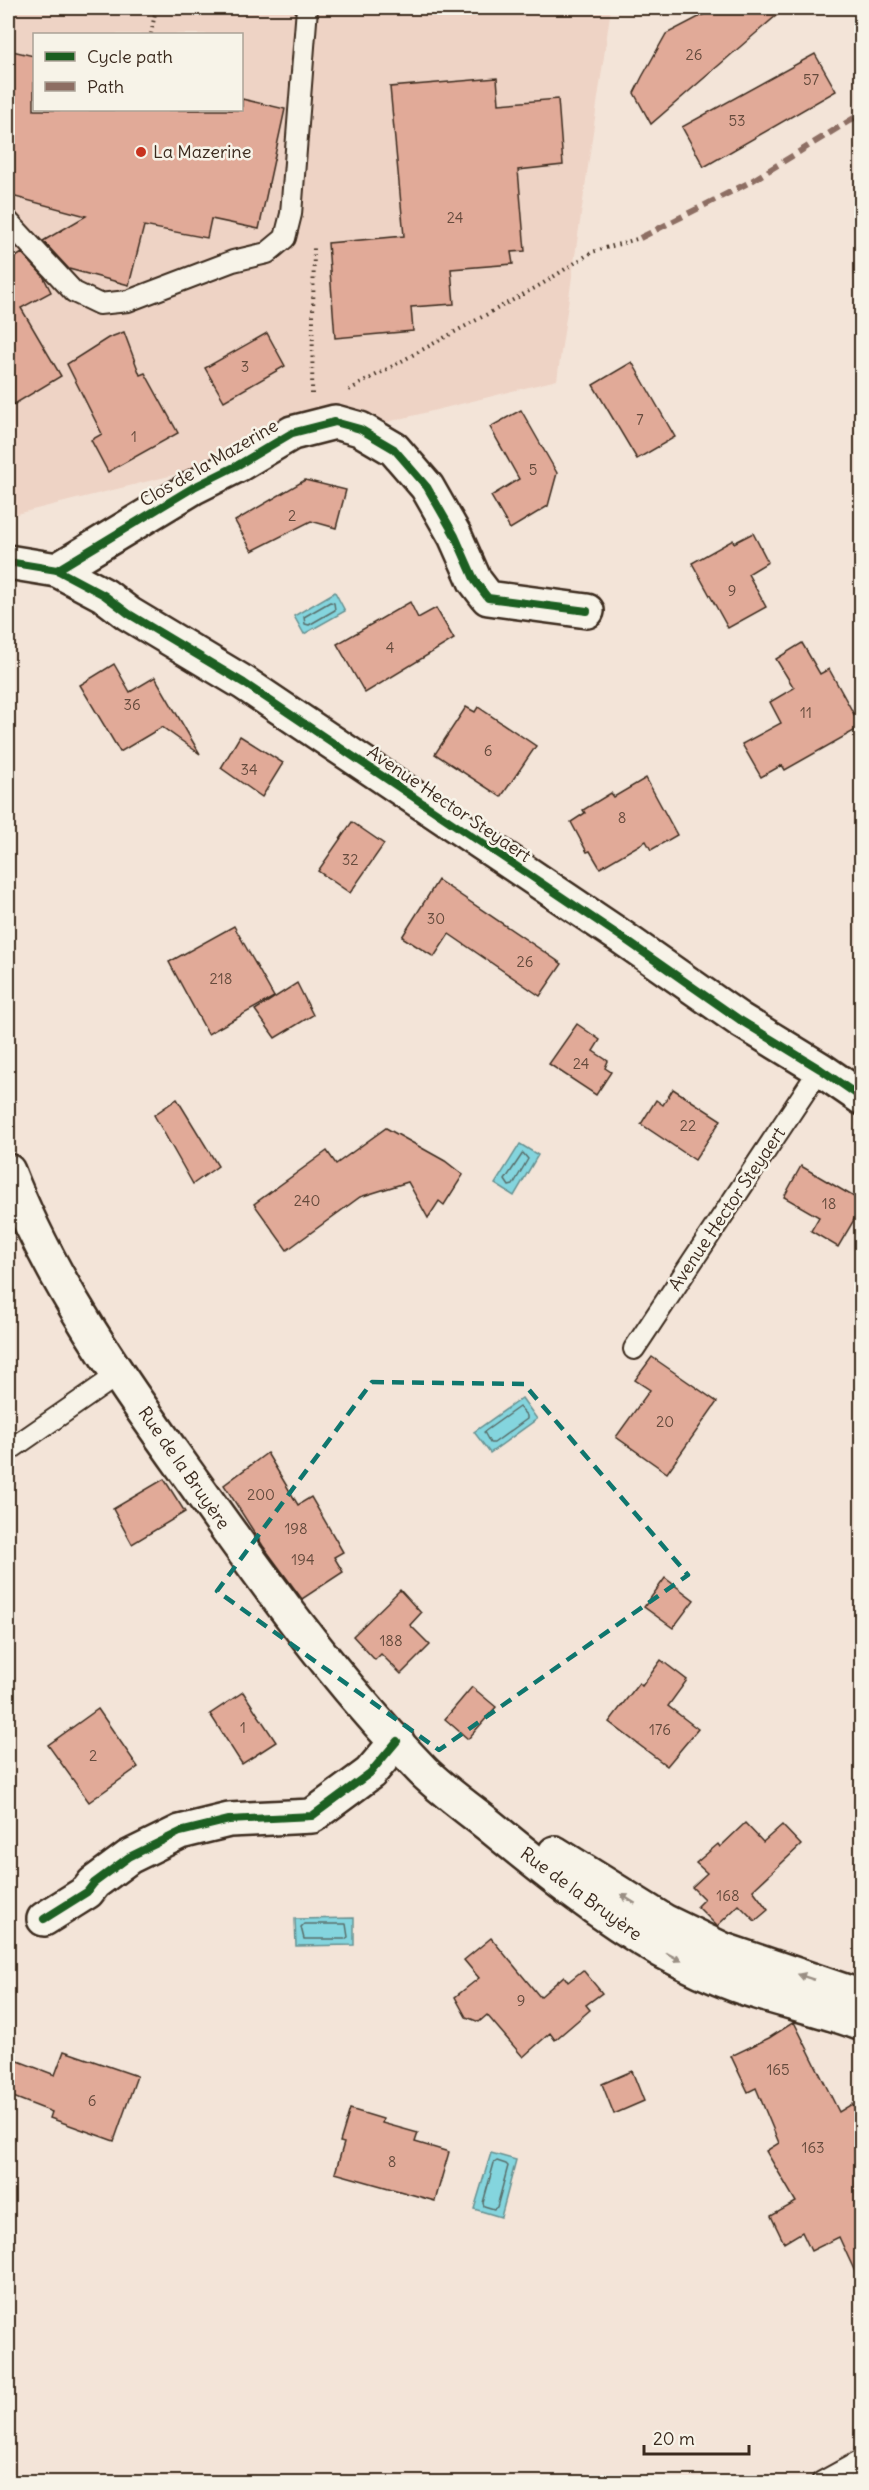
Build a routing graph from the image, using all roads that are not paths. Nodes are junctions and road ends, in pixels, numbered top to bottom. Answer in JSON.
{"nodes":[{"id":1,"x":307,"y":8,"type":"edge"},
{"id":2,"x":8,"y":221,"type":"edge"},
{"id":3,"x":8,"y":562,"type":"edge"},
{"id":4,"x":57,"y":570,"type":"junction"},
{"id":5,"x":587,"y":611,"type":"dead end"},
{"id":6,"x":820,"y":1069,"type":"junction"},
{"id":7,"x":861,"y":1098,"type":"edge"},
{"id":8,"x":10,"y":1182,"type":"edge"},
{"id":9,"x":634,"y":1349,"type":"dead end"},
{"id":10,"x":119,"y":1374,"type":"junction"},
{"id":11,"x":8,"y":1451,"type":"edge"},
{"id":12,"x":397,"y":1741,"type":"junction"},
{"id":13,"x":44,"y":1918,"type":"dead end"},
{"id":14,"x":861,"y":1996,"type":"edge"},
{"id":15,"x":861,"y":2024,"type":"edge"},
{"id":16,"x":861,"y":2460,"type":"edge"},
{"id":17,"x":822,"y":2482,"type":"edge"}],
"edges":[{"from":1,"to":2,"type":"lane"},
{"from":3,"to":4,"type":"street","name":"Avenue Hector Steyaert"},
{"from":4,"to":5,"type":"street","name":"Clos de la Mazerine"},
{"from":4,"to":6,"type":"street","name":"Avenue Hector Steyaert"},
{"from":6,"to":7,"type":"street","name":"Avenue Hector Steyaert"},
{"from":6,"to":9,"type":"lane","name":"Avenue Hector Steyaert"},
{"from":8,"to":10,"type":"street","name":"Rue de la Bruyère"},
{"from":10,"to":11,"type":"lane"},
{"from":10,"to":12,"type":"street","name":"Rue de la Bruyère"},
{"from":12,"to":13,"type":"street"},
{"from":14,"to":12,"type":"street","name":"Rue de la Bruyère","one_way":true},
{"from":12,"to":15,"type":"street","name":"Rue de la Bruyère","one_way":true},
{"from":16,"to":17,"type":"lane"}]}
